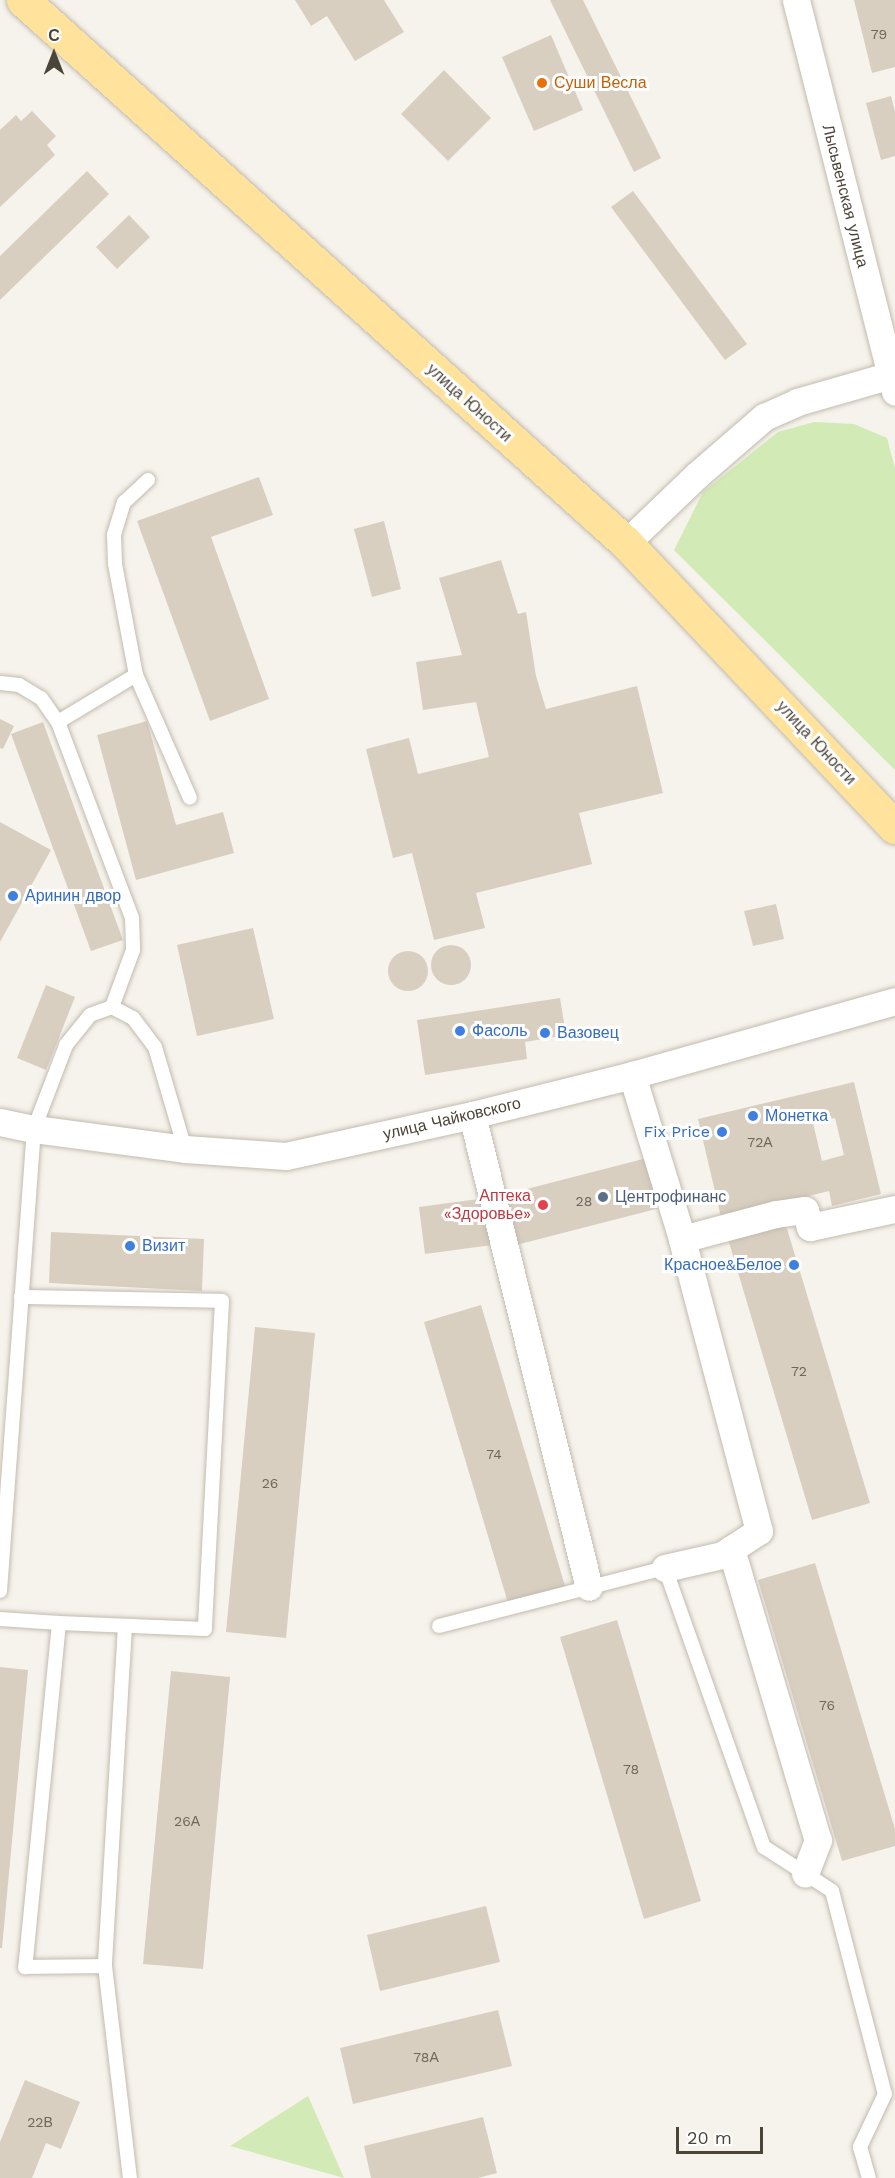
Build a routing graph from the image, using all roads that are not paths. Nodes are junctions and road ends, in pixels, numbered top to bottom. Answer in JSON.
{"nodes":[{"id":1,"x":23,"y":0,"type":"edge"},
{"id":2,"x":796,"y":0,"type":"edge"},
{"id":3,"x":893,"y":384,"type":"edge"},
{"id":4,"x":148,"y":480,"type":"dead end"},
{"id":5,"x":626,"y":543,"type":"junction"},
{"id":6,"x":136,"y":675,"type":"junction"},
{"id":7,"x":0,"y":683,"type":"edge"},
{"id":8,"x":58,"y":722,"type":"junction"},
{"id":9,"x":190,"y":798,"type":"dead end"},
{"id":10,"x":895,"y":827,"type":"edge"},
{"id":11,"x":895,"y":1001,"type":"edge"},
{"id":12,"x":112,"y":1007,"type":"junction"},
{"id":13,"x":632,"y":1075,"type":"junction"},
{"id":14,"x":472,"y":1115,"type":"junction"},
{"id":15,"x":0,"y":1122,"type":"edge"},
{"id":16,"x":34,"y":1129,"type":"junction"},
{"id":17,"x":185,"y":1149,"type":"junction"},
{"id":18,"x":895,"y":1209,"type":"edge"},
{"id":19,"x":682,"y":1239,"type":"junction"},
{"id":20,"x":21,"y":1297,"type":"junction"},
{"id":21,"x":731,"y":1549,"type":"junction"},
{"id":22,"x":665,"y":1568,"type":"junction"},
{"id":23,"x":589,"y":1587,"type":"junction"},
{"id":24,"x":0,"y":1591,"type":"edge"},
{"id":25,"x":0,"y":1619,"type":"edge"},
{"id":26,"x":59,"y":1623,"type":"junction"},
{"id":27,"x":125,"y":1626,"type":"junction"},
{"id":28,"x":439,"y":1626,"type":"dead end"},
{"id":29,"x":805,"y":1874,"type":"junction"},
{"id":30,"x":105,"y":1966,"type":"junction"},
{"id":31,"x":130,"y":2178,"type":"edge"},
{"id":32,"x":869,"y":2178,"type":"edge"}],
"edges":[{"from":1,"to":5,"type":"main road","name":"улица Юности"},
{"from":2,"to":3,"type":"street","name":"Лысьвенская улица"},
{"from":3,"to":5,"type":"street"},
{"from":4,"to":6,"type":"lane"},
{"from":5,"to":10,"type":"main road","name":"улица Юности"},
{"from":6,"to":8,"type":"lane"},
{"from":6,"to":9,"type":"lane"},
{"from":7,"to":8,"type":"lane"},
{"from":8,"to":12,"type":"lane"},
{"from":11,"to":13,"type":"street","name":"улица Чайковского"},
{"from":12,"to":16,"type":"lane"},
{"from":12,"to":17,"type":"lane"},
{"from":13,"to":14,"type":"street","name":"улица Чайковского"},
{"from":13,"to":19,"type":"street"},
{"from":14,"to":17,"type":"street","name":"улица Чайковского"},
{"from":14,"to":23,"type":"street"},
{"from":15,"to":16,"type":"street","name":"улица Чайковского"},
{"from":16,"to":17,"type":"street","name":"улица Чайковского"},
{"from":16,"to":20,"type":"lane"},
{"from":18,"to":19,"type":"street"},
{"from":19,"to":21,"type":"street"},
{"from":20,"to":24,"type":"lane"},
{"from":20,"to":27,"type":"lane"},
{"from":21,"to":22,"type":"street"},
{"from":21,"to":29,"type":"street"},
{"from":22,"to":23,"type":"lane"},
{"from":22,"to":29,"type":"lane"},
{"from":23,"to":28,"type":"lane"},
{"from":25,"to":26,"type":"lane"},
{"from":26,"to":27,"type":"lane"},
{"from":26,"to":30,"type":"lane"},
{"from":27,"to":30,"type":"lane"},
{"from":29,"to":32,"type":"lane"},
{"from":30,"to":31,"type":"lane"}]}
